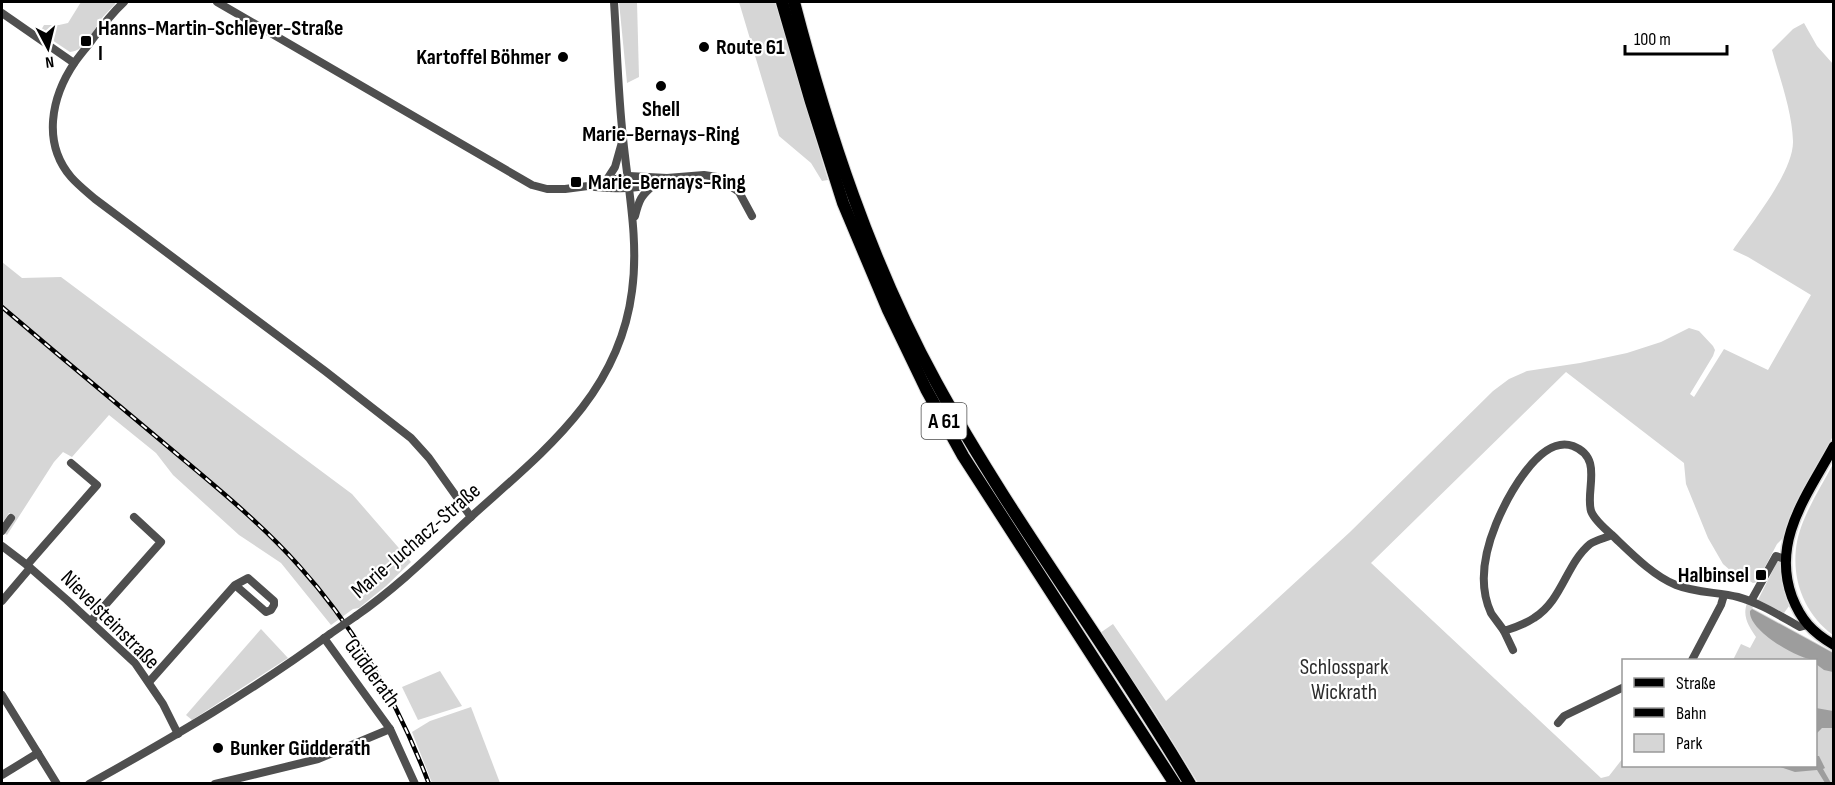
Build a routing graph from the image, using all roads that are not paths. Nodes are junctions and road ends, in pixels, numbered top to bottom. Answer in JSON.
{"nodes":[{"id":1,"x":124,"y":2,"type":"edge"},
{"id":2,"x":217,"y":2,"type":"edge"},
{"id":3,"x":614,"y":2,"type":"edge"},
{"id":4,"x":782,"y":2,"type":"edge"},
{"id":5,"x":794,"y":2,"type":"edge"},
{"id":6,"x":2,"y":13,"type":"edge"},
{"id":7,"x":74,"y":63,"type":"junction"},
{"id":8,"x":623,"y":138,"type":"junction"},
{"id":9,"x":629,"y":176,"type":"junction"},
{"id":10,"x":667,"y":178,"type":"junction"},
{"id":11,"x":606,"y":181,"type":"junction"},
{"id":12,"x":655,"y":184,"type":"junction"},
{"id":13,"x":588,"y":186,"type":"junction"},
{"id":14,"x":629,"y":189,"type":"junction"},
{"id":15,"x":752,"y":216,"type":"dead end"},
{"id":16,"x":634,"y":224,"type":"junction"},
{"id":17,"x":1833,"y":446,"type":"edge"},
{"id":18,"x":71,"y":463,"type":"dead end"},
{"id":19,"x":134,"y":517,"type":"dead end"},
{"id":20,"x":471,"y":517,"type":"junction"},
{"id":21,"x":11,"y":518,"type":"dead end"},
{"id":22,"x":2,"y":531,"type":"edge"},
{"id":23,"x":1612,"y":535,"type":"junction"},
{"id":24,"x":2,"y":546,"type":"edge"},
{"id":25,"x":1785,"y":559,"type":"junction"},
{"id":26,"x":29,"y":567,"type":"junction"},
{"id":27,"x":235,"y":585,"type":"junction"},
{"id":28,"x":1724,"y":595,"type":"junction"},
{"id":29,"x":2,"y":601,"type":"edge"},
{"id":30,"x":1751,"y":601,"type":"junction"},
{"id":31,"x":91,"y":621,"type":"junction"},
{"id":32,"x":1807,"y":626,"type":"junction"},
{"id":33,"x":1504,"y":631,"type":"junction"},
{"id":34,"x":327,"y":636,"type":"junction"},
{"id":35,"x":1833,"y":645,"type":"edge"},
{"id":36,"x":1513,"y":650,"type":"dead end"},
{"id":37,"x":1693,"y":659,"type":"edge"},
{"id":38,"x":149,"y":682,"type":"junction"},
{"id":39,"x":1622,"y":687,"type":"edge"},
{"id":40,"x":2,"y":695,"type":"edge"},
{"id":41,"x":1557,"y":723,"type":"dead end"},
{"id":42,"x":390,"y":729,"type":"junction"},
{"id":43,"x":178,"y":734,"type":"junction"},
{"id":44,"x":38,"y":753,"type":"junction"},
{"id":45,"x":2,"y":775,"type":"edge"},
{"id":46,"x":57,"y":783,"type":"edge"},
{"id":47,"x":89,"y":783,"type":"edge"},
{"id":48,"x":215,"y":783,"type":"edge"},
{"id":49,"x":415,"y":783,"type":"edge"},
{"id":50,"x":1175,"y":783,"type":"edge"},
{"id":51,"x":1190,"y":783,"type":"edge"}],
"edges":[{"from":1,"to":7,"type":"street"},
{"from":2,"to":13,"type":"street"},
{"from":3,"to":8,"type":"street","name":"Marie-Juchacz-Straße"},
{"from":4,"to":50,"type":"highway","number":"A 61"},
{"from":5,"to":51,"type":"highway","number":"A 61"},
{"from":6,"to":7,"type":"street"},
{"from":7,"to":20,"type":"street"},
{"from":8,"to":9,"type":"street","name":"Marie-Juchacz-Straße"},
{"from":8,"to":11,"type":"street","name":"Marie-Juchacz-Straße"},
{"from":9,"to":10,"type":"street"},
{"from":9,"to":11,"type":"street"},
{"from":9,"to":14,"type":"street","name":"Marie-Juchacz-Straße"},
{"from":10,"to":12,"type":"street"},
{"from":10,"to":15,"type":"street"},
{"from":11,"to":13,"type":"street"},
{"from":12,"to":14,"type":"street"},
{"from":12,"to":16,"type":"street","name":"Marie-Juchacz-Straße"},
{"from":13,"to":14,"type":"street"},
{"from":14,"to":16,"type":"street","name":"Marie-Juchacz-Straße"},
{"from":16,"to":20,"type":"street","name":"Marie-Juchacz-Straße"},
{"from":17,"to":25,"type":"main road"},
{"from":18,"to":26,"type":"street"},
{"from":19,"to":31,"type":"street"},
{"from":20,"to":34,"type":"street","name":"Marie-Juchacz-Straße","bridge":true},
{"from":21,"to":22,"type":"street"},
{"from":23,"to":28,"type":"street"},
{"from":23,"to":33,"type":"street"},
{"from":23,"to":33,"type":"street"},
{"from":24,"to":26,"type":"street","name":"Nievelsteinstraße"},
{"from":25,"to":30,"type":"street"},
{"from":25,"to":32,"type":"main road"},
{"from":26,"to":29,"type":"street","name":"Nievelsteinstraße"},
{"from":26,"to":31,"type":"street","name":"Nievelsteinstraße"},
{"from":27,"to":27,"type":"street"},
{"from":27,"to":38,"type":"street"},
{"from":28,"to":30,"type":"street"},
{"from":28,"to":37,"type":"street"},
{"from":30,"to":32,"type":"street"},
{"from":31,"to":38,"type":"street","name":"Nievelsteinstraße"},
{"from":32,"to":35,"type":"main road"},
{"from":33,"to":36,"type":"street"},
{"from":34,"to":42,"type":"street","name":"Güdderath"},
{"from":34,"to":43,"type":"street","name":"Marie-Juchacz-Straße"},
{"from":38,"to":43,"type":"street","name":"Nievelsteinstraße"},
{"from":39,"to":41,"type":"street"},
{"from":40,"to":44,"type":"street"},
{"from":42,"to":48,"type":"street","name":"Güdderath"},
{"from":42,"to":49,"type":"street","name":"Güdderath"},
{"from":43,"to":47,"type":"street","name":"Marie-Juchacz-Straße"},
{"from":44,"to":45,"type":"street"},
{"from":44,"to":46,"type":"street"}]}
